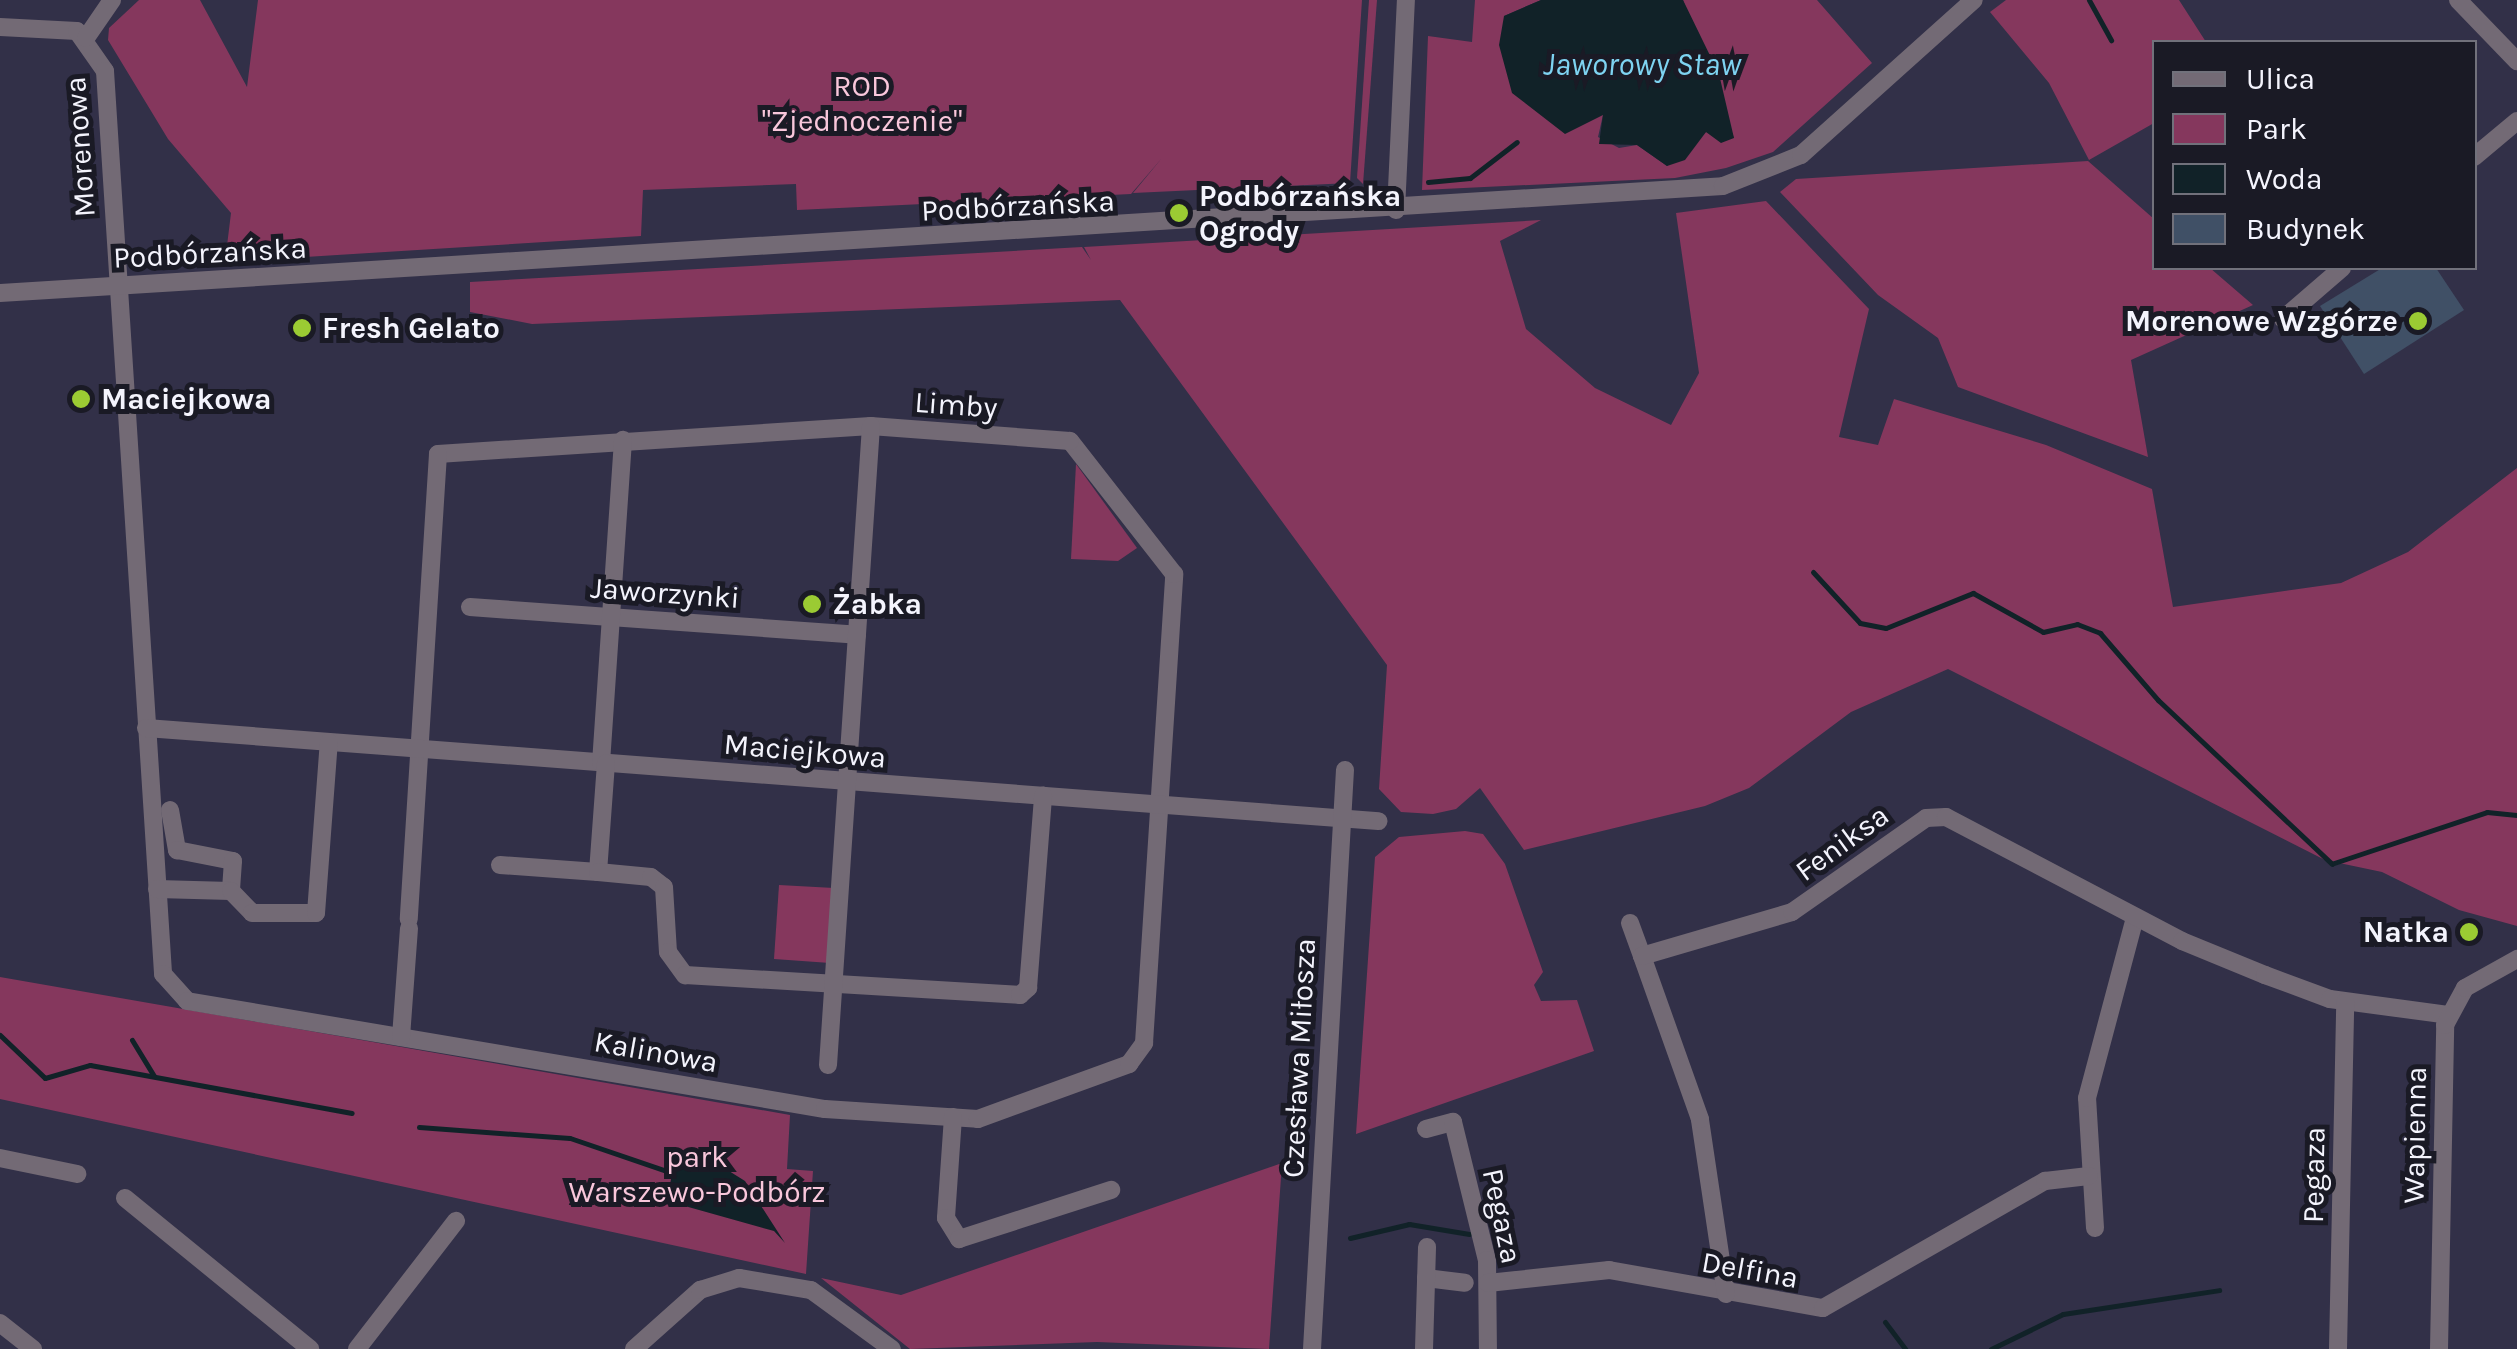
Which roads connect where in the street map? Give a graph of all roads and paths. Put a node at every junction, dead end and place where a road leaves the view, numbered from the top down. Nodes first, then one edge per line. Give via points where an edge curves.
1 (112, 0) edge
2 (1406, 0) edge
3 (1974, 0) edge
4 (2458, 0) edge
5 (0, 27) edge
6 (86, 38) junction
7 (2517, 62) edge
8 (2517, 121) edge
9 (2477, 154) edge
10 (1396, 210) junction
11 (2340, 270) edge
12 (118, 286) junction
13 (0, 293) edge
14 (2284, 319) dead end
15 (871, 426) junction
16 (623, 440) junction
17 (470, 607) dead end
18 (612, 617) junction
19 (857, 634) junction
20 (146, 728) junction
21 (328, 742) junction
22 (420, 750) junction
23 (604, 763) junction
24 (1345, 770) dead end
25 (848, 781) junction
26 (1043, 796) junction
27 (1163, 806) junction
28 (170, 810) dead end
29 (1341, 819) junction
30 (1378, 822) dead end
31 (500, 865) dead end
32 (598, 872) junction
33 (157, 889) junction
34 (231, 890) junction
35 (2135, 917) junction
36 (1630, 922) dead end
37 (1642, 956) junction
38 (2517, 959) edge
39 (834, 982) junction
40 (2344, 1002) junction
41 (2448, 1015) junction
42 (400, 1037) junction
43 (828, 1066) dead end
44 (953, 1117) junction
45 (1426, 1129) dead end
46 (0, 1158) edge
47 (77, 1174) dead end
48 (2090, 1176) junction
49 (1111, 1190) dead end
50 (125, 1198) dead end
51 (456, 1221) dead end
52 (2095, 1228) dead end
53 (1426, 1248) dead end
54 (1426, 1278) junction
55 (1465, 1283) dead end
56 (1488, 1283) junction
57 (1726, 1294) junction
58 (0, 1322) edge
59 (33, 1349) edge
60 (310, 1349) edge
61 (357, 1349) edge
62 (634, 1349) edge
63 (892, 1349) edge
64 (1312, 1349) edge
65 (1424, 1349) edge
66 (1488, 1349) edge
67 (2338, 1349) edge
68 (2439, 1349) edge

1 - 6 street
2 - 10 street
3 - 10 street, Podbórzańska via 1810,148 1762,176 1698,190
4 - 7 street
5 - 6 street, Morenowa via 49,24
6 - 12 street, Morenowa via 104,71
8 - 9 street
10 - 12 street, Podbórzańska
11 - 14 street
12 - 13 street, Podbórzańska
12 - 20 street
15 - 16 street, Limby
15 - 19 street
15 - 27 street, Limby via 1078,444 1174,574
16 - 18 street
16 - 22 street, Limby via 438,454
17 - 18 street, Jaworzynki
18 - 19 street, Jaworzynki
18 - 23 street
19 - 25 street
20 - 21 street, Maciejkowa
20 - 33 street, Kalinowa
21 - 22 street, Maciejkowa
21 - 34 street via 319,910 304,918 252,912
22 - 23 street, Maciejkowa
22 - 42 street
23 - 25 street, Maciejkowa
23 - 32 street
24 - 29 street, Czesława Miłosza
25 - 26 street, Maciejkowa
25 - 39 street
26 - 27 street, Maciejkowa
26 - 39 street via 1025,993
27 - 29 street, Maciejkowa
27 - 44 street, Kalinowa via 1140,1052 1129,1064 992,1114
28 - 34 street via 177,850 233,861
29 - 30 street, Maciejkowa
29 - 64 street, Czesława Miłosza
31 - 32 street
32 - 39 street via 651,878 664,887 668,952 685,975
33 - 34 street
33 - 42 street, Kalinowa via 163,974 177,996
35 - 37 street, Feniksa via 1941,815 1919,822 1792,912
35 - 40 street, Feniksa
35 - 48 street via 2089,1085
36 - 37 street
37 - 57 street via 1700,1119
38 - 41 street via 2477,978
39 - 43 street
40 - 41 street, Feniksa
40 - 67 street, Pegaza
41 - 68 street, Wapienna
42 - 44 street, Kalinowa via 824,1108
44 - 49 street via 946,1218 959,1239
45 - 56 street, Pegaza via 1453,1122
46 - 47 street
48 - 52 street
48 - 57 street, Delfina via 2045,1181 1829,1306
50 - 60 street
51 - 61 street
53 - 54 street
54 - 55 street
54 - 65 street
56 - 57 street, Delfina via 1608,1270
56 - 66 street, Pegaza
58 - 59 street
62 - 63 street via 700,1290 739,1278 811,1290

